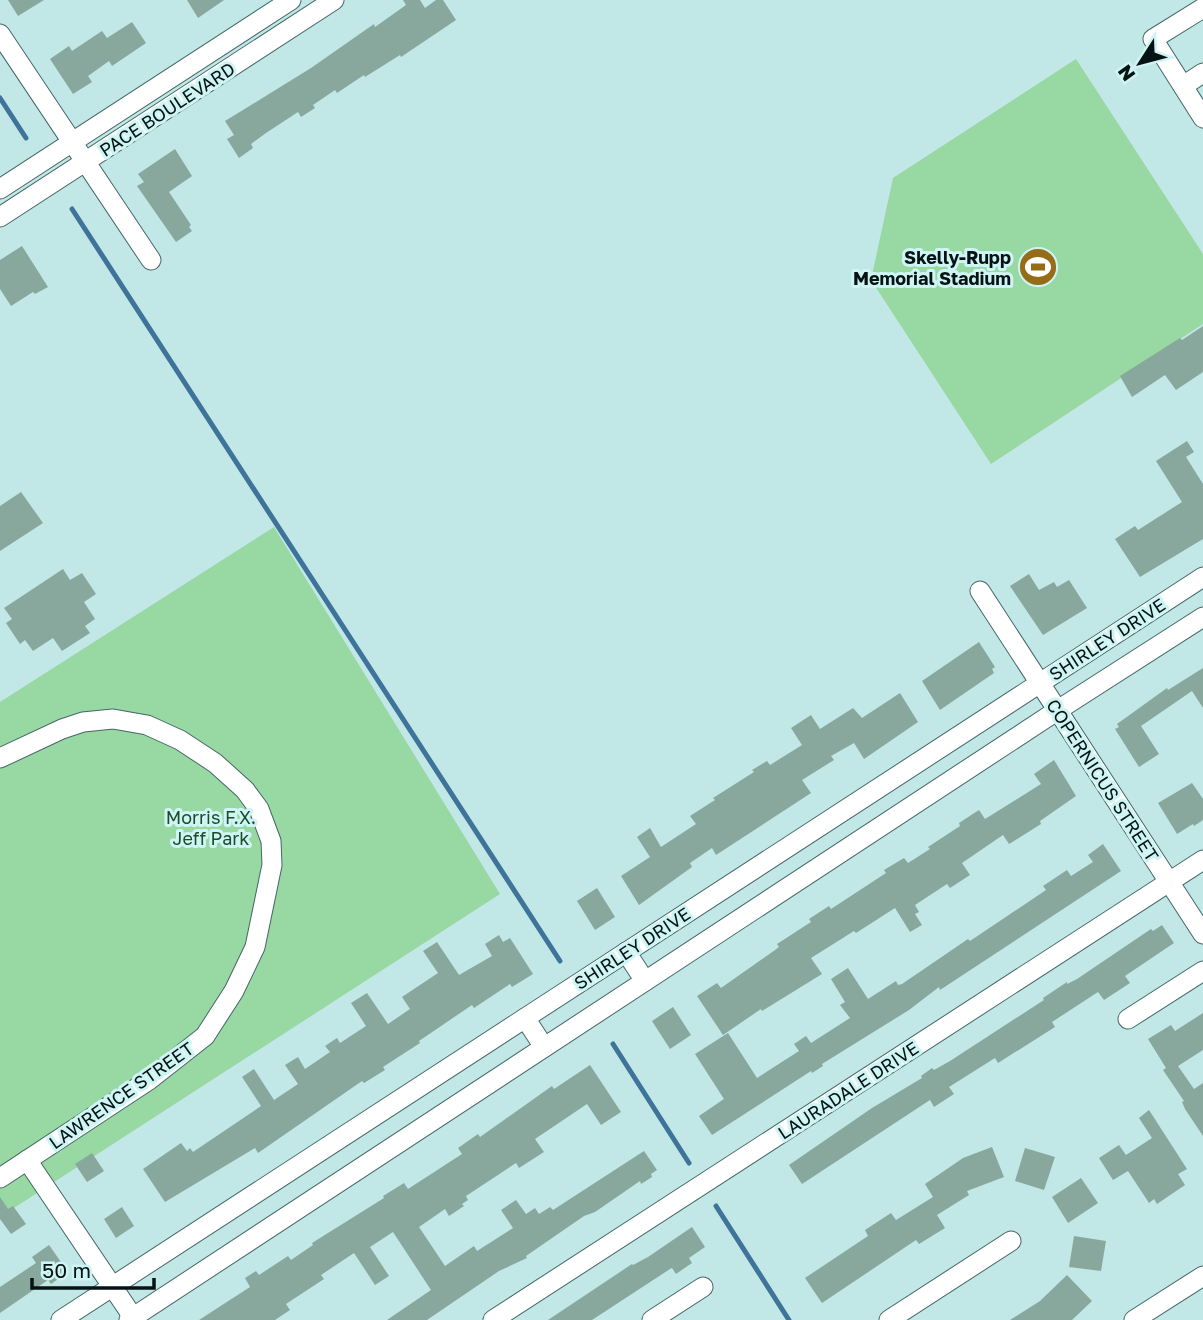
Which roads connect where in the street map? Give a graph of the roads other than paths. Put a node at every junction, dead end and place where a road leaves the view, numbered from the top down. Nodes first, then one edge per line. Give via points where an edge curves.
1 (334, 0) edge
2 (287, 3) edge
3 (1203, 8) edge
4 (294, 26) junction
5 (0, 34) edge
6 (1203, 73) edge
7 (1182, 86) junction
8 (1203, 118) edge
9 (72, 143) junction
10 (84, 163) junction
11 (0, 189) edge
12 (0, 217) edge
13 (150, 260) dead end
14 (1203, 577) edge
15 (980, 591) dead end
16 (1203, 617) edge
17 (1040, 683) junction
18 (1058, 710) junction
19 (0, 758) edge
20 (1203, 860) edge
21 (1170, 883) junction
22 (1203, 934) edge
23 (626, 952) junction
24 (1203, 971) edge
25 (645, 981) junction
26 (525, 1018) junction
27 (1128, 1019) dead end
28 (544, 1047) junction
29 (27, 1160) junction
30 (0, 1178) edge
31 (1011, 1241) dead end
32 (1203, 1276) edge
33 (112, 1287) junction
34 (703, 1287) dead end
35 (132, 1319) edge
36 (61, 1320) edge
37 (493, 1320) edge
38 (652, 1320) edge
39 (889, 1320) edge
40 (1134, 1320) edge

1 - 4 street, PACE BOULEVARD
2 - 4 street
2 - 9 street, PACE BOULEVARD
3 - 7 street via 1153,39
4 - 10 street, PACE BOULEVARD
5 - 9 street
6 - 7 street
7 - 8 street
9 - 10 street
9 - 11 street, PACE BOULEVARD
10 - 12 street, PACE BOULEVARD
10 - 13 street
14 - 17 street, SHIRLEY DRIVE
15 - 17 street, COPERNICUS STREET
16 - 18 street, SHIRLEY DRIVE
17 - 18 street, COPERNICUS STREET
17 - 23 street, SHIRLEY DRIVE
18 - 21 street, COPERNICUS STREET
18 - 25 street, SHIRLEY DRIVE
19 - 29 street, LAWRENCE STREET via 83,722 113,719 147,725 215,763 245,790 259,809 271,841 272,865 255,947 205,1036 149,1080
20 - 21 street, LAURADALE DRIVE
21 - 22 street, COPERNICUS STREET
21 - 37 street, LAURADALE DRIVE
23 - 25 street
23 - 26 street, SHIRLEY DRIVE
24 - 27 street
25 - 28 street, SHIRLEY DRIVE
26 - 28 street
26 - 33 street, SHIRLEY DRIVE
28 - 35 street, SHIRLEY DRIVE
29 - 30 street, LAWRENCE STREET
29 - 33 street
31 - 39 street
32 - 40 street
33 - 35 street
33 - 36 street, SHIRLEY DRIVE
34 - 38 street

